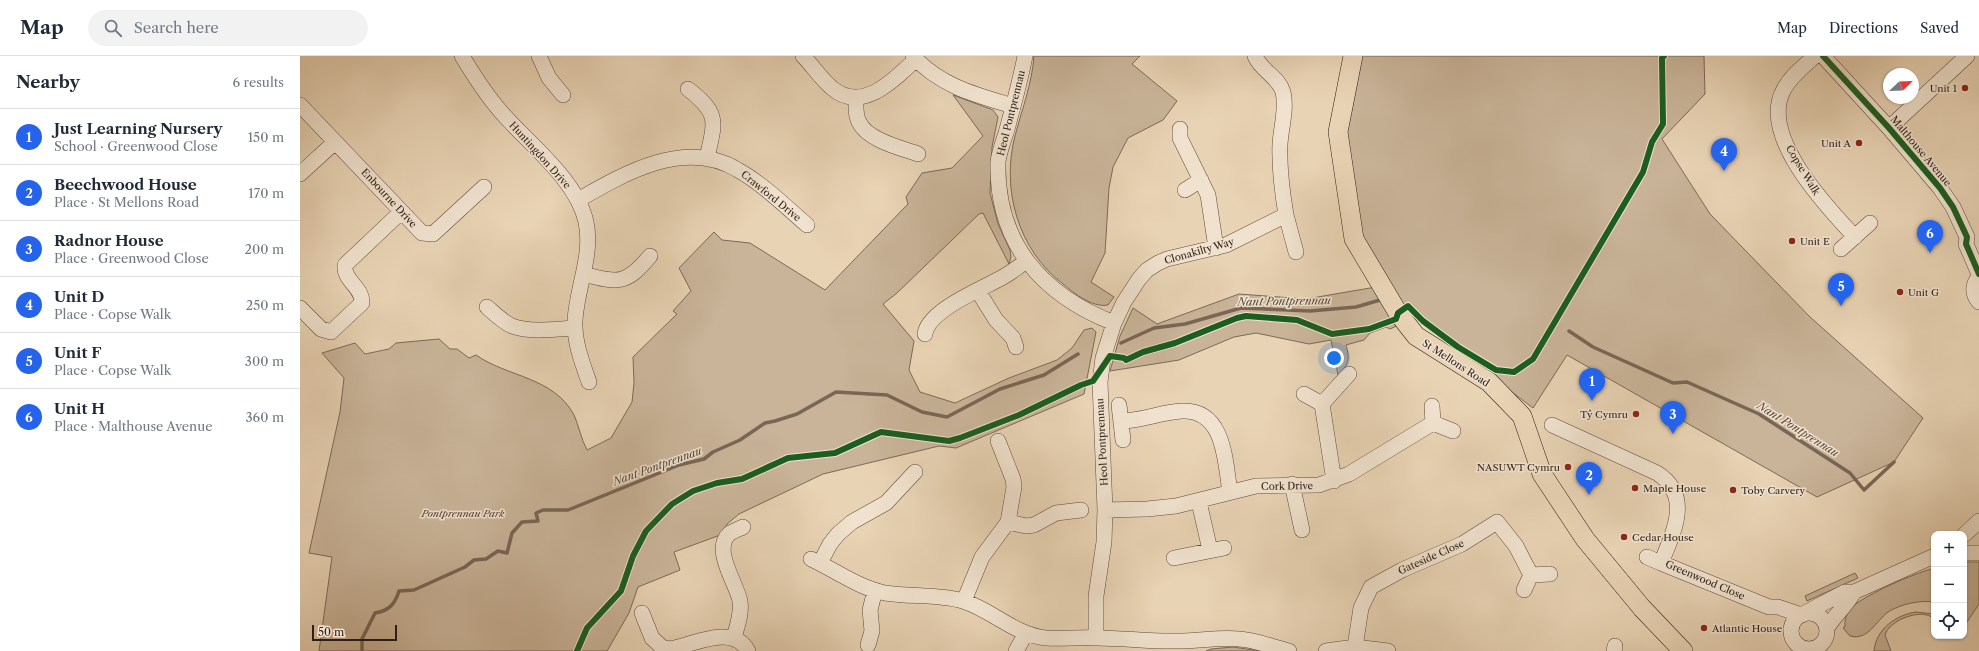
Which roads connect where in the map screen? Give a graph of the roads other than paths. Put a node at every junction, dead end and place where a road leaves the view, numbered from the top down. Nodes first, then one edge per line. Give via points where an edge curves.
1 (462, 56) edge
2 (539, 56) edge
3 (803, 56) edge
4 (1025, 56) edge
5 (1255, 56) edge
6 (1353, 56) edge
7 (1815, 56) edge
8 (1824, 56) edge
9 (1967, 56) edge
10 (914, 57) edge
11 (688, 89) dead end
12 (563, 95) dead end
13 (856, 98) junction
14 (300, 105) edge
15 (1013, 106) junction
16 (1889, 128) junction
17 (1180, 129) dead end
18 (335, 142) junction
19 (918, 154) dead end
20 (707, 158) junction
21 (300, 174) edge
22 (1201, 180) junction
23 (484, 187) dead end
24 (1185, 190) dead end
25 (578, 200) junction
26 (401, 212) junction
27 (1286, 215) junction
28 (1870, 223) dead end
29 (807, 225) dead end
30 (1854, 237) junction
31 (1967, 237) junction
32 (1216, 248) junction
33 (1841, 249) dead end
34 (1979, 249) edge
35 (1296, 252) dead end
36 (650, 256) dead end
37 (1027, 261) junction
38 (583, 274) junction
39 (1979, 275) edge
40 (978, 291) junction
41 (1979, 302) edge
42 (487, 307) dead end
43 (300, 308) edge
44 (1114, 323) junction
45 (575, 328) junction
46 (925, 334) dead end
47 (1016, 347) dead end
48 (1349, 374) dead end
49 (589, 382) dead end
50 (1304, 394) dead end
51 (1322, 404) junction
52 (1119, 405) dead end
53 (1432, 406) dead end
54 (1121, 421) junction
55 (1433, 422) junction
56 (1552, 425) dead end
57 (1453, 431) dead end
58 (1123, 440) dead end
59 (998, 441) dead end
60 (915, 472) dead end
61 (1334, 481) junction
62 (1292, 484) junction
63 (1230, 492) junction
64 (1198, 502) junction
65 (1081, 510) dead end
66 (1105, 510) junction
67 (1979, 521) edge
68 (1008, 522) junction
69 (743, 527) dead end
70 (1302, 530) dead end
71 (1967, 532) edge
72 (1967, 553) edge
73 (1979, 553) edge
74 (1647, 557) dead end
75 (1931, 557) edge
76 (1174, 558) dead end
77 (1662, 563) junction
78 (1550, 574) dead end
79 (1532, 575) junction
80 (875, 590) junction
81 (1524, 590) dead end
82 (1854, 592) junction
83 (964, 601) junction
84 (1769, 606) junction
85 (642, 613) dead end
86 (1802, 615) junction
87 (1827, 628) junction
88 (1026, 633) junction
89 (734, 638) junction
90 (1096, 638) junction
91 (1791, 641) edge
92 (868, 645) dead end
93 (1189, 646) edge
94 (1355, 647) junction
95 (662, 649) edge
96 (1813, 650) edge
97 (748, 651) edge
98 (1016, 651) edge
99 (1289, 651) edge
100 (1326, 651) edge
101 (1388, 651) edge
102 (1684, 651) edge

1 - 25 street, Huntingdon Drive via 484,92 559,174
2 - 12 street via 549,78
3 - 13 street via 833,89
4 - 15 street, Heol Pontprennau
5 - 27 street via 1258,63 1277,81 1283,91 1280,174
6 - 102 main road, St Mellons Road via 1338,132 1354,239 1398,313 1416,336 1489,382 1522,416 1542,474 1585,539 1642,608
7 - 30 street, Copse Walk via 1789,80 1783,90 1778,109 1779,124 1792,156 1810,184 1824,204
8 - 16 street, Malthouse Avenue
9 - 16 street
10 - 13 street via 886,86 864,97
10 - 15 street via 951,85
11 - 20 street via 706,104 713,117
13 - 19 street via 856,115 863,128 881,140
14 - 18 street, Enbourne Drive
15 - 37 street, Heol Pontprennau via 998,161 1001,195 1008,225
16 - 31 street, Malthouse Avenue via 1940,188
17 - 22 street via 1180,138
18 - 21 street
18 - 26 street, Enbourne Drive
20 - 25 street, Crawford Drive via 682,157 664,160 609,183
20 - 29 street, Crawford Drive via 750,177
22 - 24 street
22 - 32 street via 1210,202
23 - 26 street, Enbourne Drive via 433,234 422,233
25 - 38 street, Huntingdon Drive via 587,233
26 - 43 street via 345,264 344,271 360,291 362,303 331,332 321,328
27 - 32 street, Clonakilty Way
27 - 35 street
28 - 30 street
30 - 33 street
31 - 34 street, Malthouse Avenue via 1973,240
31 - 39 street, Malthouse Avenue via 1966,244
32 - 44 street, Clonakilty Way via 1167,259 1147,270 1130,292
36 - 38 street via 634,274 621,280
37 - 40 street
37 - 44 street, Heol Pontprennau via 1060,296 1089,313
38 - 45 street, Huntingdon Drive
39 - 41 street, Malthouse Avenue via 1974,293
40 - 46 street via 941,312 926,328
40 - 47 street via 996,320 1013,338
42 - 45 street via 511,325 519,327 543,330
44 - 66 street, Heol Pontprennau via 1102,358 1100,382
45 - 49 street, Huntingdon Drive via 580,357
48 - 51 street
50 - 51 street
51 - 61 street
52 - 54 street
53 - 55 street
54 - 58 street
54 - 63 street via 1134,421 1183,411 1199,414 1212,422 1222,442
55 - 57 street
55 - 61 street, Cork Drive
56 - 77 street, Greenwood Close via 1657,473 1669,483 1676,496 1678,516
59 - 68 street via 1013,479 1014,488
60 - 80 street via 886,503 852,522 838,534 816,561
61 - 62 street, Cork Drive via 1319,485
62 - 63 street, Cork Drive via 1256,486
62 - 70 street
63 - 64 street, Cork Drive
64 - 66 street, Cork Drive via 1160,508
64 - 76 street via 1217,549
65 - 68 street via 1056,514 1034,525
66 - 90 street, Heol Pontprennau via 1104,542 1096,596
67 - 71 street
68 - 83 street via 982,557
69 - 89 street via 729,534 724,545 723,557 740,600 739,624
72 - 73 street
74 - 77 street
75 - 82 street
77 - 84 street, Greenwood Close
78 - 79 street
79 - 81 street
79 - 94 street, Gateside Close via 1500,517 1462,544 1380,580 1372,587 1361,608
80 - 83 street
80 - 92 street via 870,610 872,631
82 - 86 street via 1845,592
82 - 87 street
83 - 88 street
84 - 86 street, Greenwood Close
84 - 91 street, Greenwood Close
85 - 95 street via 652,638
86 - 87 street via 1817,614 1826,623
86 - 91 street via 1794,623
87 - 96 street via 1825,639
88 - 90 street via 1044,638
88 - 98 street
89 - 95 street via 721,636 679,648
89 - 97 street via 742,642
90 - 93 street
91 - 96 street
93 - 99 street via 1222,638 1241,639
94 - 100 street
94 - 101 street

